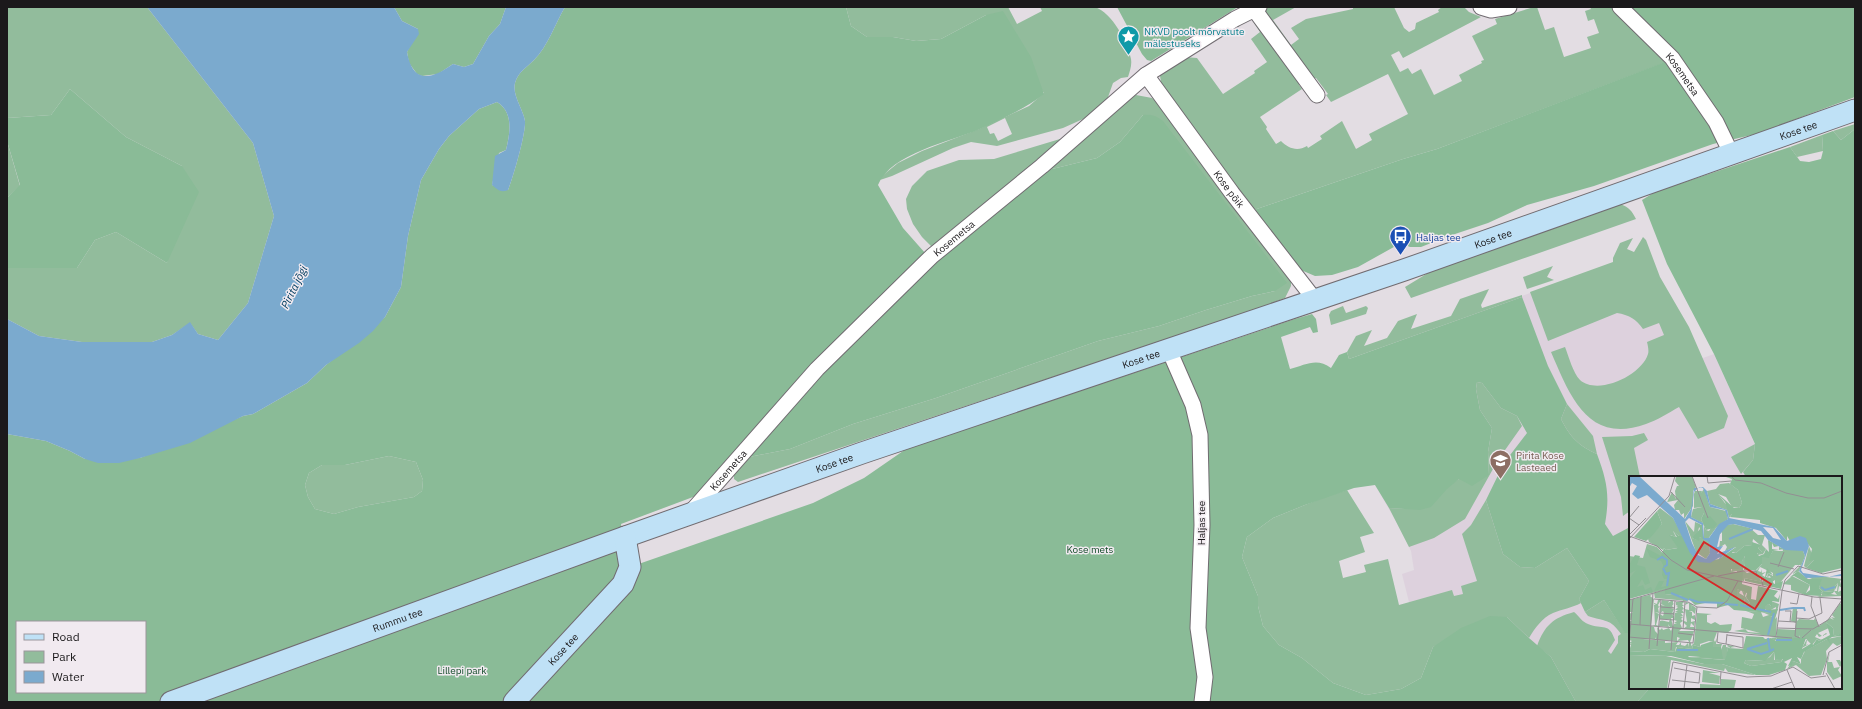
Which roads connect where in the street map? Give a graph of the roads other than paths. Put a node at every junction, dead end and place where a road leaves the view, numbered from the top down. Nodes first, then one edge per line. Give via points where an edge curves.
1 (1481, 7) edge
2 (1509, 7) edge
3 (1620, 7) edge
4 (1256, 8) edge
5 (1146, 75) junction
6 (1317, 95) dead end
7 (1855, 110) edge
8 (1731, 153) junction
9 (1315, 300) junction
10 (1169, 350) junction
11 (689, 514) junction
12 (625, 537) junction
13 (171, 702) edge
14 (514, 702) edge
15 (1202, 702) edge

1 - 2 street via 1491,10
3 - 8 street, Kosemetsa via 1672,58 1716,122
4 - 5 street, Kosemetsa
4 - 6 street
5 - 9 street, Kose põik via 1232,193
5 - 11 street, Kosemetsa via 1042,166 932,256 817,369
7 - 8 main road, Kose tee
8 - 9 main road, Kose tee
9 - 10 main road, Kose tee
10 - 11 main road, Kose tee
10 - 15 street, Haljas tee via 1193,404 1200,435 1202,525 1198,628 1204,677
11 - 12 main road, Kose tee
12 - 13 main road, Rummu tee
12 - 14 main road, Kose tee via 630,567 623,584

